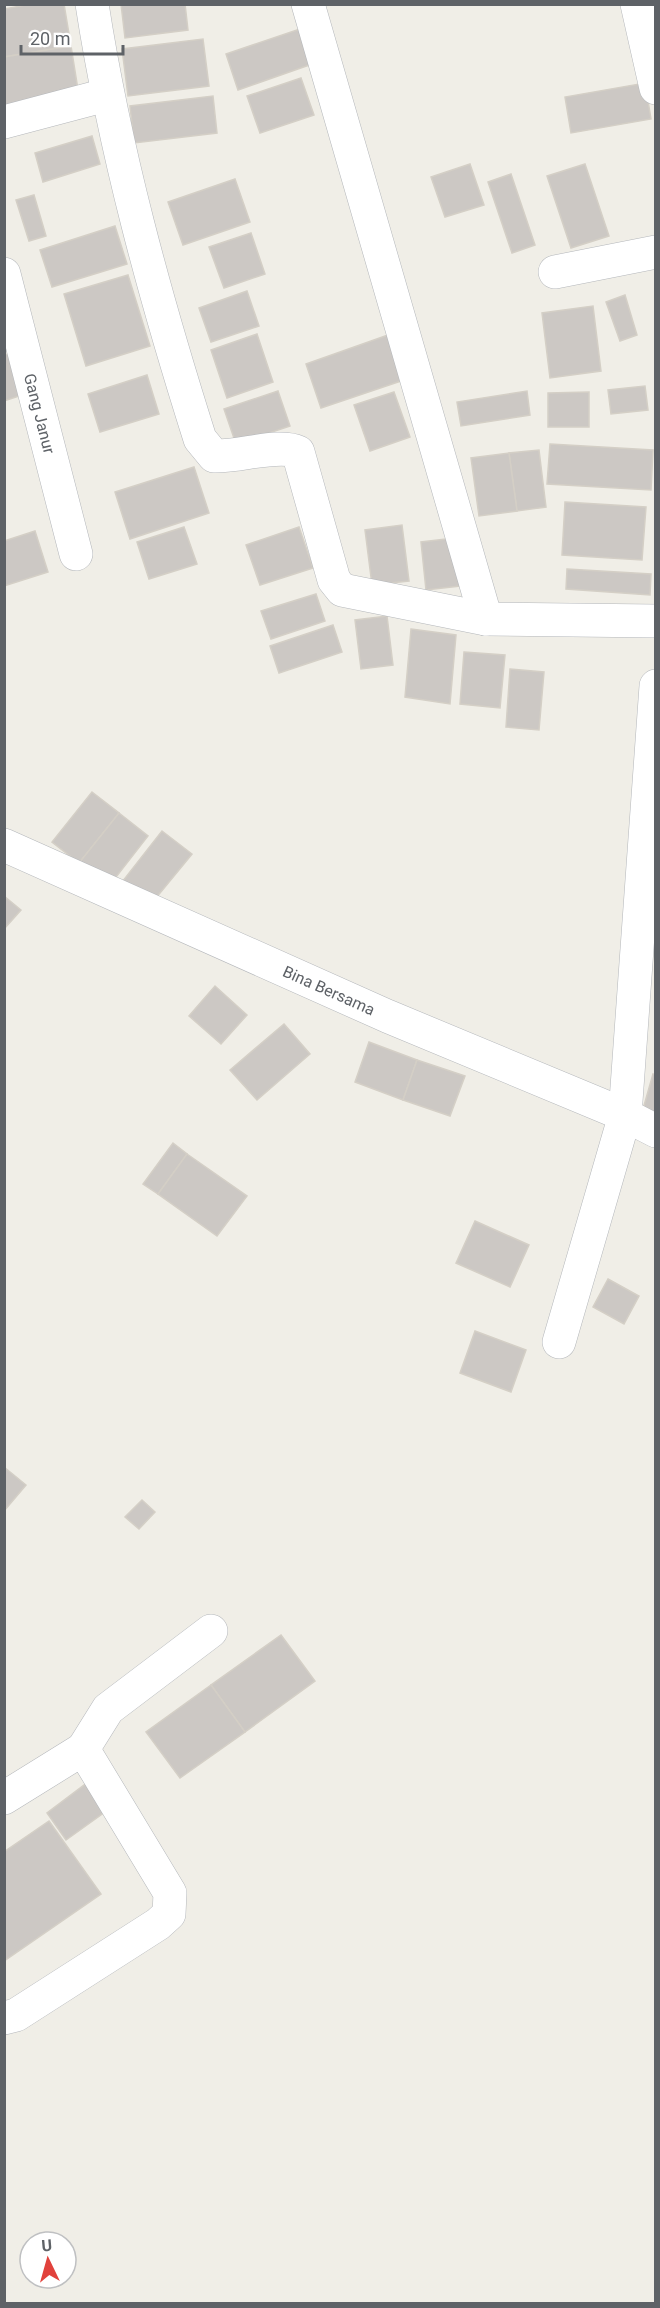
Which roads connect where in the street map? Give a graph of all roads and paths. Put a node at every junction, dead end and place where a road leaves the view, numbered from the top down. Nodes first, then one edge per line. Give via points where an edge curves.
1 (92, 4) edge
2 (308, 4) edge
3 (637, 4) edge
4 (656, 88) edge
5 (106, 95) junction
6 (4, 122) edge
7 (656, 252) edge
8 (555, 273) dead end
9 (4, 274) edge
10 (76, 554) dead end
11 (486, 619) junction
12 (656, 621) edge
13 (656, 686) edge
14 (4, 845) edge
15 (626, 1115) junction
16 (656, 1131) edge
17 (559, 1342) dead end
18 (211, 1631) dead end
19 (83, 1749) junction
20 (4, 1798) edge
21 (4, 2018) edge

1 - 5 street
2 - 11 street
3 - 4 street
5 - 6 street
5 - 11 street via 200,439 214,456 235,457 277,448 298,452 334,580 342,590
7 - 8 street
9 - 10 street, Gang Janur
11 - 12 street
13 - 15 street
14 - 15 street, Bina Bersama via 387,1016
15 - 16 street, Bina Bersama
15 - 17 street
18 - 19 street via 108,1709
19 - 20 street
19 - 21 street via 170,1893 169,1914 35,2003

